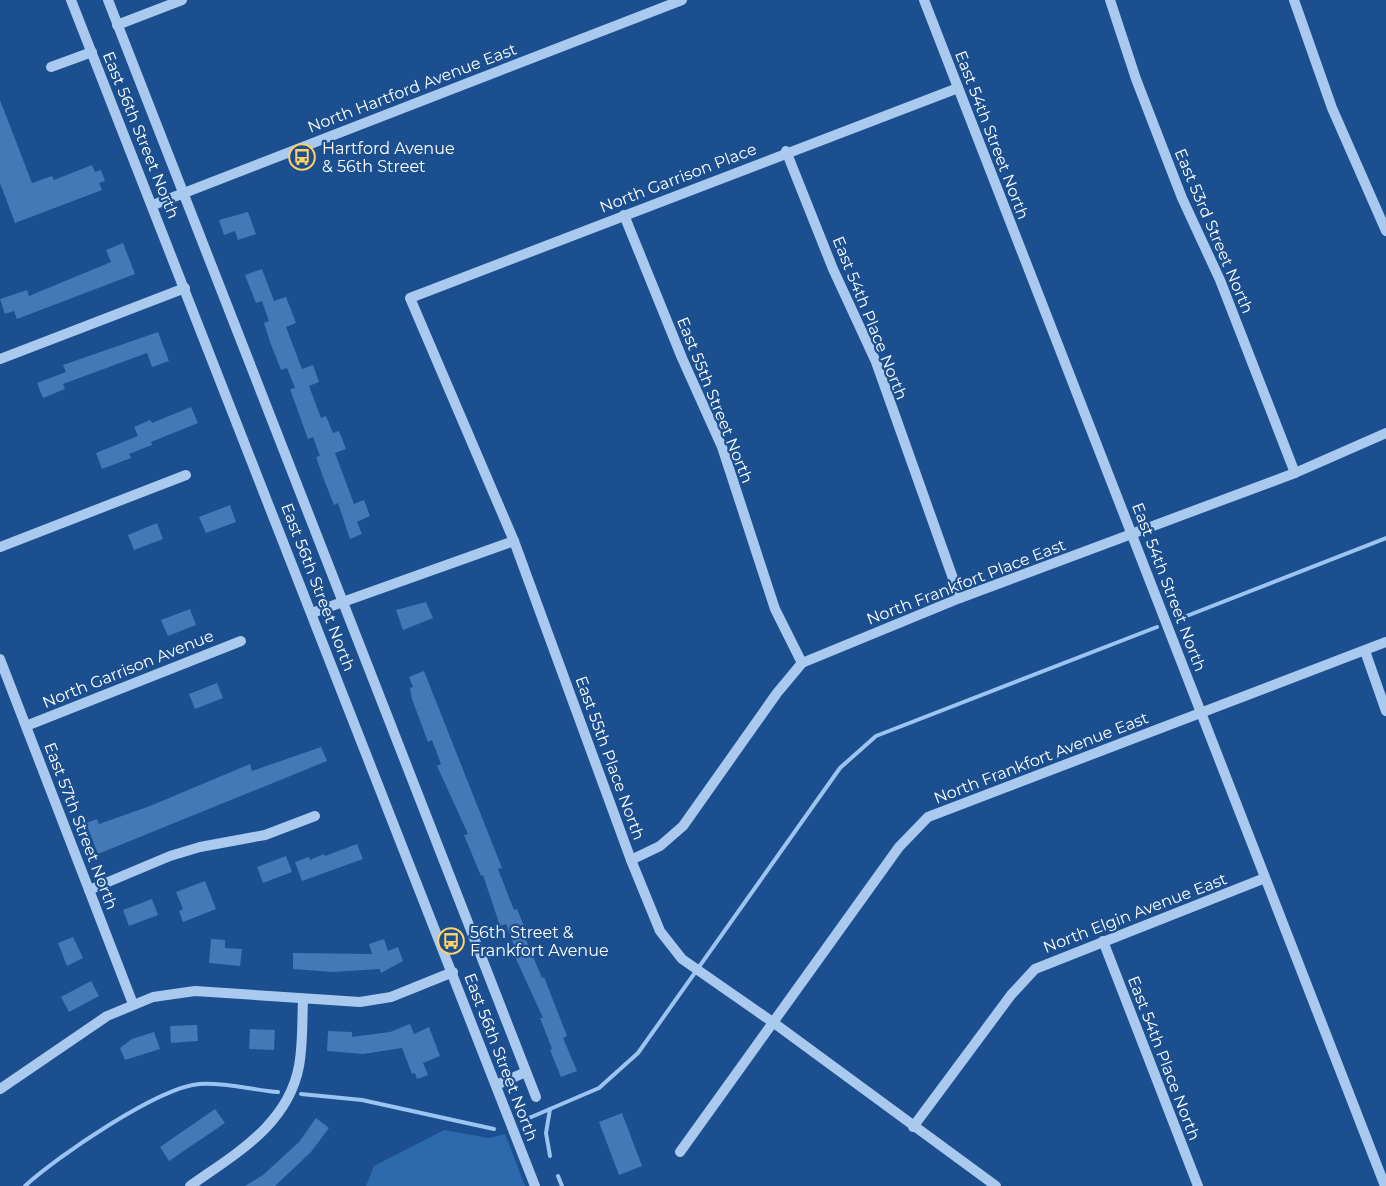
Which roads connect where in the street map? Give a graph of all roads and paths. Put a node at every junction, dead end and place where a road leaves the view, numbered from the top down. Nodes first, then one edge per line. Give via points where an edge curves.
1 (71, 0) edge
2 (108, 0) edge
3 (182, 0) edge
4 (682, 0) edge
5 (924, 0) edge
6 (1110, 0) edge
7 (1294, 0) edge
8 (117, 25) junction
9 (92, 52) junction
10 (51, 67) dead end
11 (958, 88) junction
12 (786, 151) junction
13 (183, 192) junction
14 (153, 205) junction
15 (624, 215) junction
16 (1386, 231) edge
17 (185, 288) junction
18 (410, 298) joint
19 (0, 359) edge
20 (1386, 433) edge
21 (1295, 473) junction
22 (186, 475) dead end
23 (1132, 535) junction
24 (514, 541) junction
25 (0, 547) edge
26 (960, 598) junction
27 (343, 601) junction
28 (312, 613) junction
29 (241, 641) dead end
30 (1386, 642) edge
31 (1365, 651) junction
32 (0, 660) edge
33 (802, 663) junction
34 (1386, 711) edge
35 (1201, 713) junction
36 (26, 726) junction
37 (315, 816) dead end
38 (631, 860) junction
39 (1265, 878) junction
40 (89, 890) junction
41 (1103, 941) junction
42 (453, 972) junction
43 (303, 1000) junction
44 (133, 1004) junction
45 (774, 1023) junction
46 (526, 1072) junction
47 (496, 1085) junction
48 (0, 1088) edge
49 (536, 1097) dead end
50 (913, 1127) junction
51 (680, 1152) dead end
52 (190, 1186) edge
53 (535, 1186) edge
54 (996, 1186) edge
55 (1198, 1186) edge
56 (1384, 1186) edge

1 - 9 street, East 56th Street North
2 - 8 street, East 56th Street North
3 - 8 street
4 - 13 street, North Hartford Avenue East
5 - 11 street, East 54th Street North
6 - 21 street, East 53rd Street North via 1182,198 1220,280
7 - 16 street via 1332,108
8 - 13 street, East 56th Street North
9 - 10 street
9 - 14 street, East 56th Street North
11 - 12 street, North Garrison Place
11 - 23 street, East 54th Street North
12 - 15 street, North Garrison Place
12 - 26 street, East 54th Place North via 833,269 876,362
13 - 14 street, North Hartford Avenue East
13 - 27 street, East 56th Street North
14 - 17 street, East 56th Street North
15 - 18 street, North Garrison Place
15 - 33 street, East 55th Street North via 722,447 775,609
17 - 19 street
17 - 28 street, East 56th Street North
18 - 24 street, East 55th Place North
20 - 21 street, North Frankfort Place East
21 - 23 street, North Frankfort Place East
22 - 25 street
23 - 26 street, North Frankfort Place East
23 - 35 street, East 54th Street North
24 - 27 street
24 - 38 street, East 55th Place North
26 - 33 street, North Frankfort Place East
27 - 28 street
27 - 46 street, East 56th Street North
28 - 42 street, East 56th Street North
29 - 36 street, North Garrison Avenue
30 - 31 street, North Frankfort Avenue East
31 - 34 street
31 - 35 street, North Frankfort Avenue East
32 - 36 street, East 57th Street North
33 - 38 street, North Frankfort Place East via 683,826 660,846
35 - 39 street, East 54th Street North
35 - 45 street, North Frankfort Avenue East via 928,818 899,847
36 - 40 street, East 57th Street North
37 - 40 street via 265,835 170,856
38 - 45 street, East 55th Place North via 660,930 682,959
39 - 41 street, North Elgin Avenue East
39 - 56 street, East 54th Street North
40 - 44 street, East 57th Street North
41 - 50 street, North Elgin Avenue East via 1035,969 1011,995
41 - 55 street, East 54th Place North
42 - 43 street via 377,1000
42 - 47 street, East 56th Street North
43 - 44 street via 195,992
43 - 52 street via 299,1066 283,1107 263,1132
44 - 48 street via 107,1016
45 - 50 street, East 55th Place North
45 - 51 street, North Frankfort Avenue East
46 - 47 street
46 - 49 street, East 56th Street North
47 - 53 street, East 56th Street North
50 - 54 street

